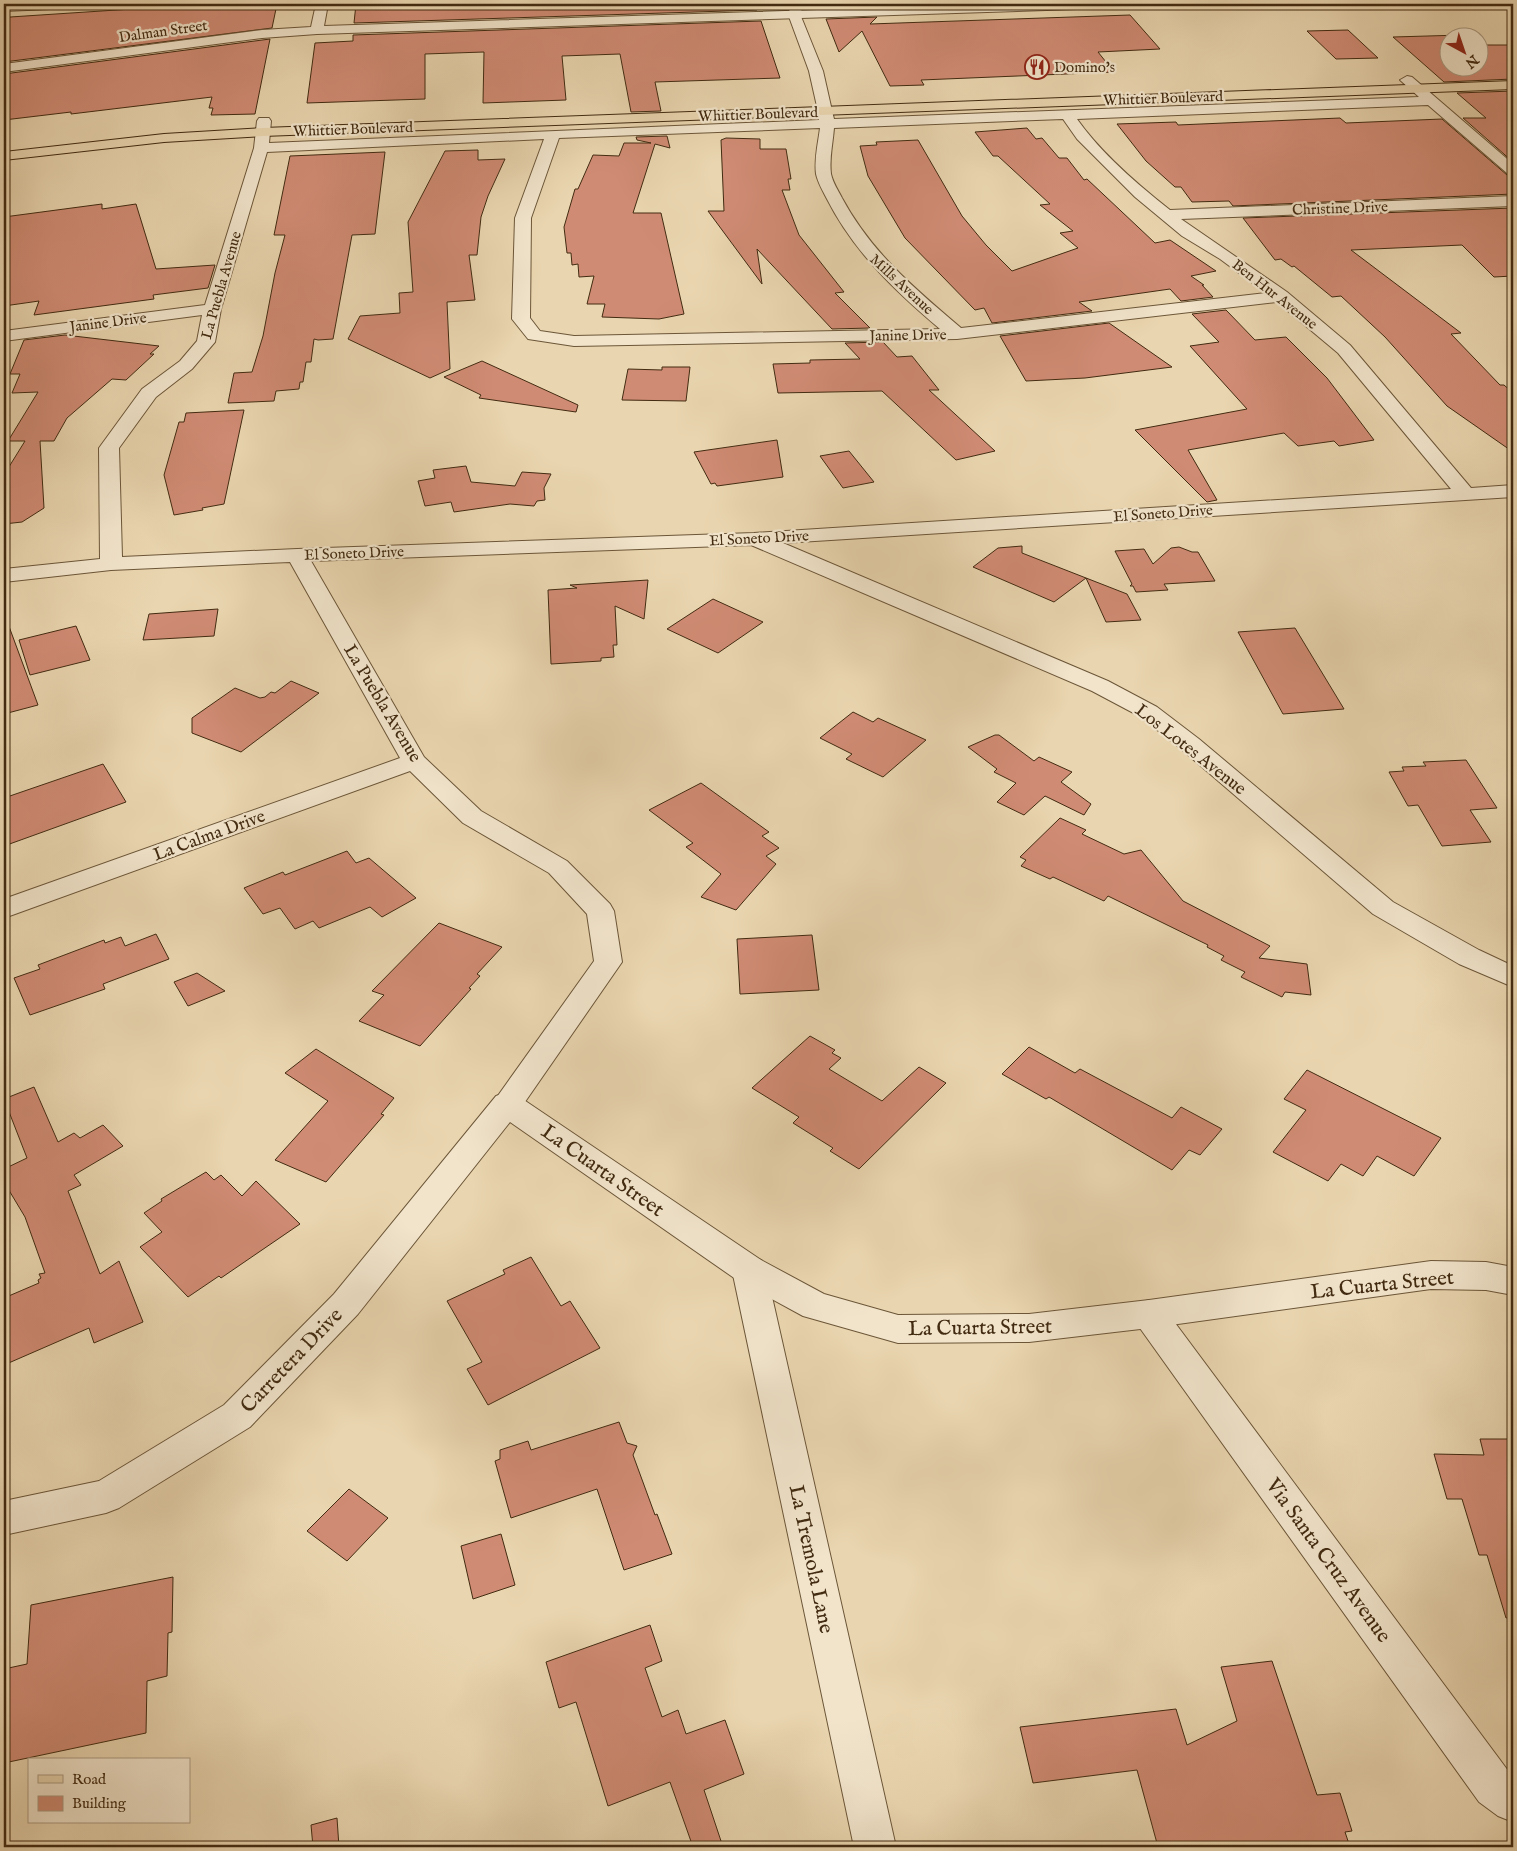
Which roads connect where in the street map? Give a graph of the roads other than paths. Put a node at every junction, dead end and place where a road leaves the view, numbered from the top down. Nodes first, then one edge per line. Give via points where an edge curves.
1 (74, 4) edge
2 (322, 4) edge
3 (1107, 4) edge
4 (1013, 5) edge
5 (4, 7) edge
6 (796, 9) edge
7 (524, 10) dead end
8 (526, 24) junction
9 (317, 30) junction
10 (4, 68) edge
11 (1513, 76) edge
12 (1412, 84) junction
13 (1513, 85) edge
14 (1432, 101) junction
15 (825, 112) junction
16 (1067, 114) junction
17 (115, 129) dead end
18 (263, 134) junction
19 (553, 134) junction
20 (4, 156) edge
21 (1513, 171) edge
22 (1513, 201) edge
23 (1166, 215) junction
24 (1282, 296) junction
25 (212, 309) junction
26 (957, 334) junction
27 (4, 336) edge
28 (1513, 491) edge
29 (1466, 494) junction
30 (754, 539) junction
31 (297, 555) junction
32 (110, 564) junction
33 (4, 576) edge
34 (414, 761) junction
35 (4, 909) edge
36 (1513, 977) edge
37 (507, 1104) junction
38 (749, 1270) junction
39 (1513, 1281) edge
40 (1149, 1314) junction
41 (4, 1518) edge
42 (1513, 1801) edge
43 (875, 1847) edge

1 - 5 street
2 - 9 street
3 - 4 street, Dalman Street
4 - 6 street, Dalman Street
6 - 8 street, Dalman Street
6 - 15 street, Mills Avenue
7 - 8 street
8 - 9 street, Dalman Street
9 - 10 street, Dalman Street via 262,34
11 - 12 main road, Whittier Boulevard
12 - 13 main road, Whittier Boulevard
12 - 14 street
12 - 15 main road, Whittier Boulevard
14 - 16 street, Whittier Boulevard
14 - 21 street
15 - 16 street, Whittier Boulevard
15 - 18 main road, Whittier Boulevard
15 - 19 street, Whittier Boulevard
15 - 26 street, Mills Avenue via 824,178 846,220 863,247 890,277
16 - 23 street, Ben Hur Avenue via 1082,136 1118,175
17 - 18 main road, Whittier Boulevard
18 - 19 street, Whittier Boulevard
18 - 20 main road, Whittier Boulevard via 164,138
18 - 25 street, La Puebla Avenue
19 - 26 street, Janine Drive via 523,218 521,319 534,336 574,340
22 - 23 street, Christine Drive
23 - 24 street, Ben Hur Avenue
24 - 26 street, Janine Drive
24 - 29 street, Ben Hur Avenue via 1344,349
25 - 27 street, Janine Drive
25 - 32 street, La Puebla Avenue via 206,342 186,365 149,393 108,448
28 - 29 street, El Soneto Drive
29 - 30 street, El Soneto Drive
30 - 31 street, El Soneto Drive
30 - 36 street, Los Lotes Avenue via 1100,686 1149,712 1383,908 1469,958
31 - 32 street, El Soneto Drive
31 - 34 street, La Puebla Avenue
32 - 33 street, El Soneto Drive
34 - 35 street, La Calma Drive
34 - 37 street, La Puebla Avenue via 472,817 558,868 600,911 608,962
37 - 38 street, La Cuarta Street
37 - 41 street, Carretera Drive via 346,1304 237,1416 106,1496
38 - 40 street, La Cuarta Street via 815,1306 898,1329 1029,1328
38 - 43 street, La Tremola Lane
39 - 40 street, La Cuarta Street via 1486,1276 1431,1275
40 - 42 street, Via Santa Cruz Avenue via 1494,1787

